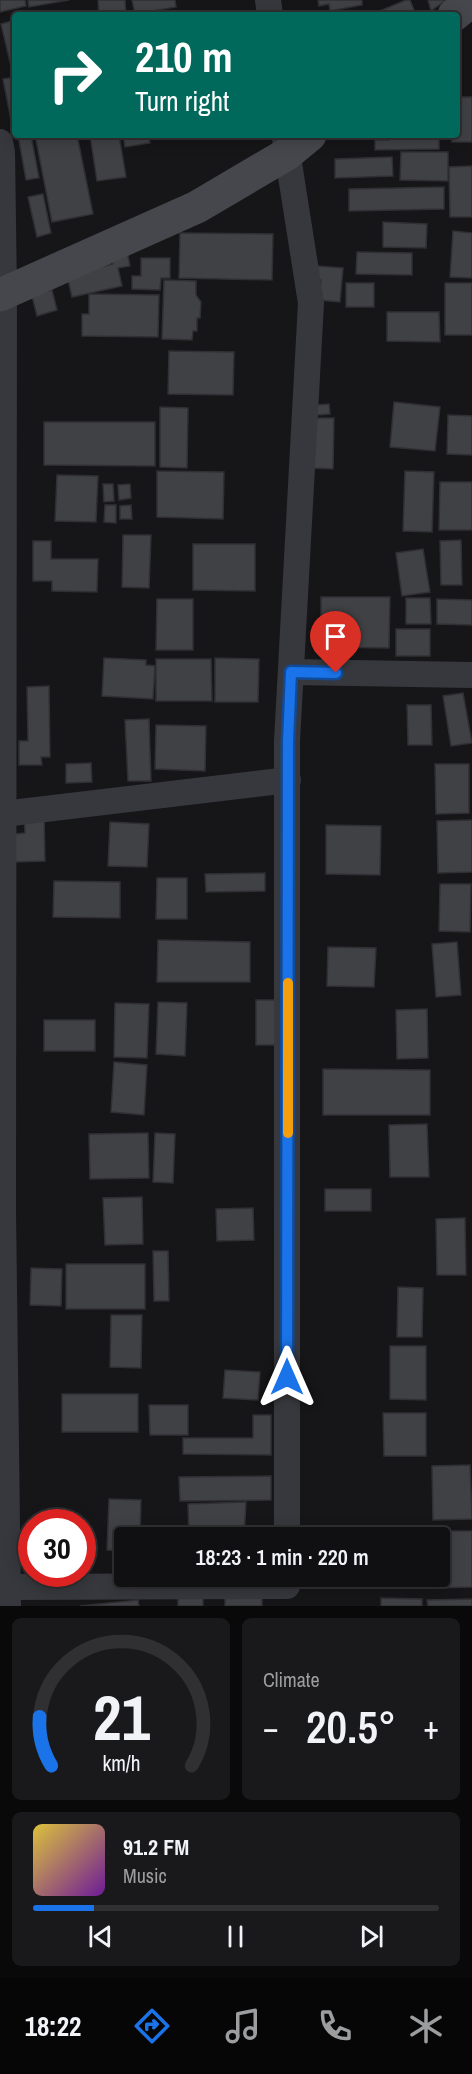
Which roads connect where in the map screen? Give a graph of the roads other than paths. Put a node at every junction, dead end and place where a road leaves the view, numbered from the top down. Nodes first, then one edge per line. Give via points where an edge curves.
1 (472, 0) edge
2 (458, 12) edge
3 (294, 141) edge
4 (0, 142) edge
5 (2, 293) edge
6 (291, 672) junction
7 (472, 675) edge
8 (288, 780) junction
9 (3, 814) junction
10 (1, 922) edge
11 (2, 1209) edge
12 (3, 1488) edge
13 (287, 1527) edge
14 (286, 1590) edge
15 (8, 1597) edge

1 - 2 street
3 - 5 street via 196,207
3 - 6 street via 310,303
4 - 5 street
5 - 9 street
6 - 7 street
6 - 8 street
8 - 9 street
8 - 13 street
9 - 10 street
10 - 11 street
11 - 12 street
12 - 15 street
14 - 15 street

